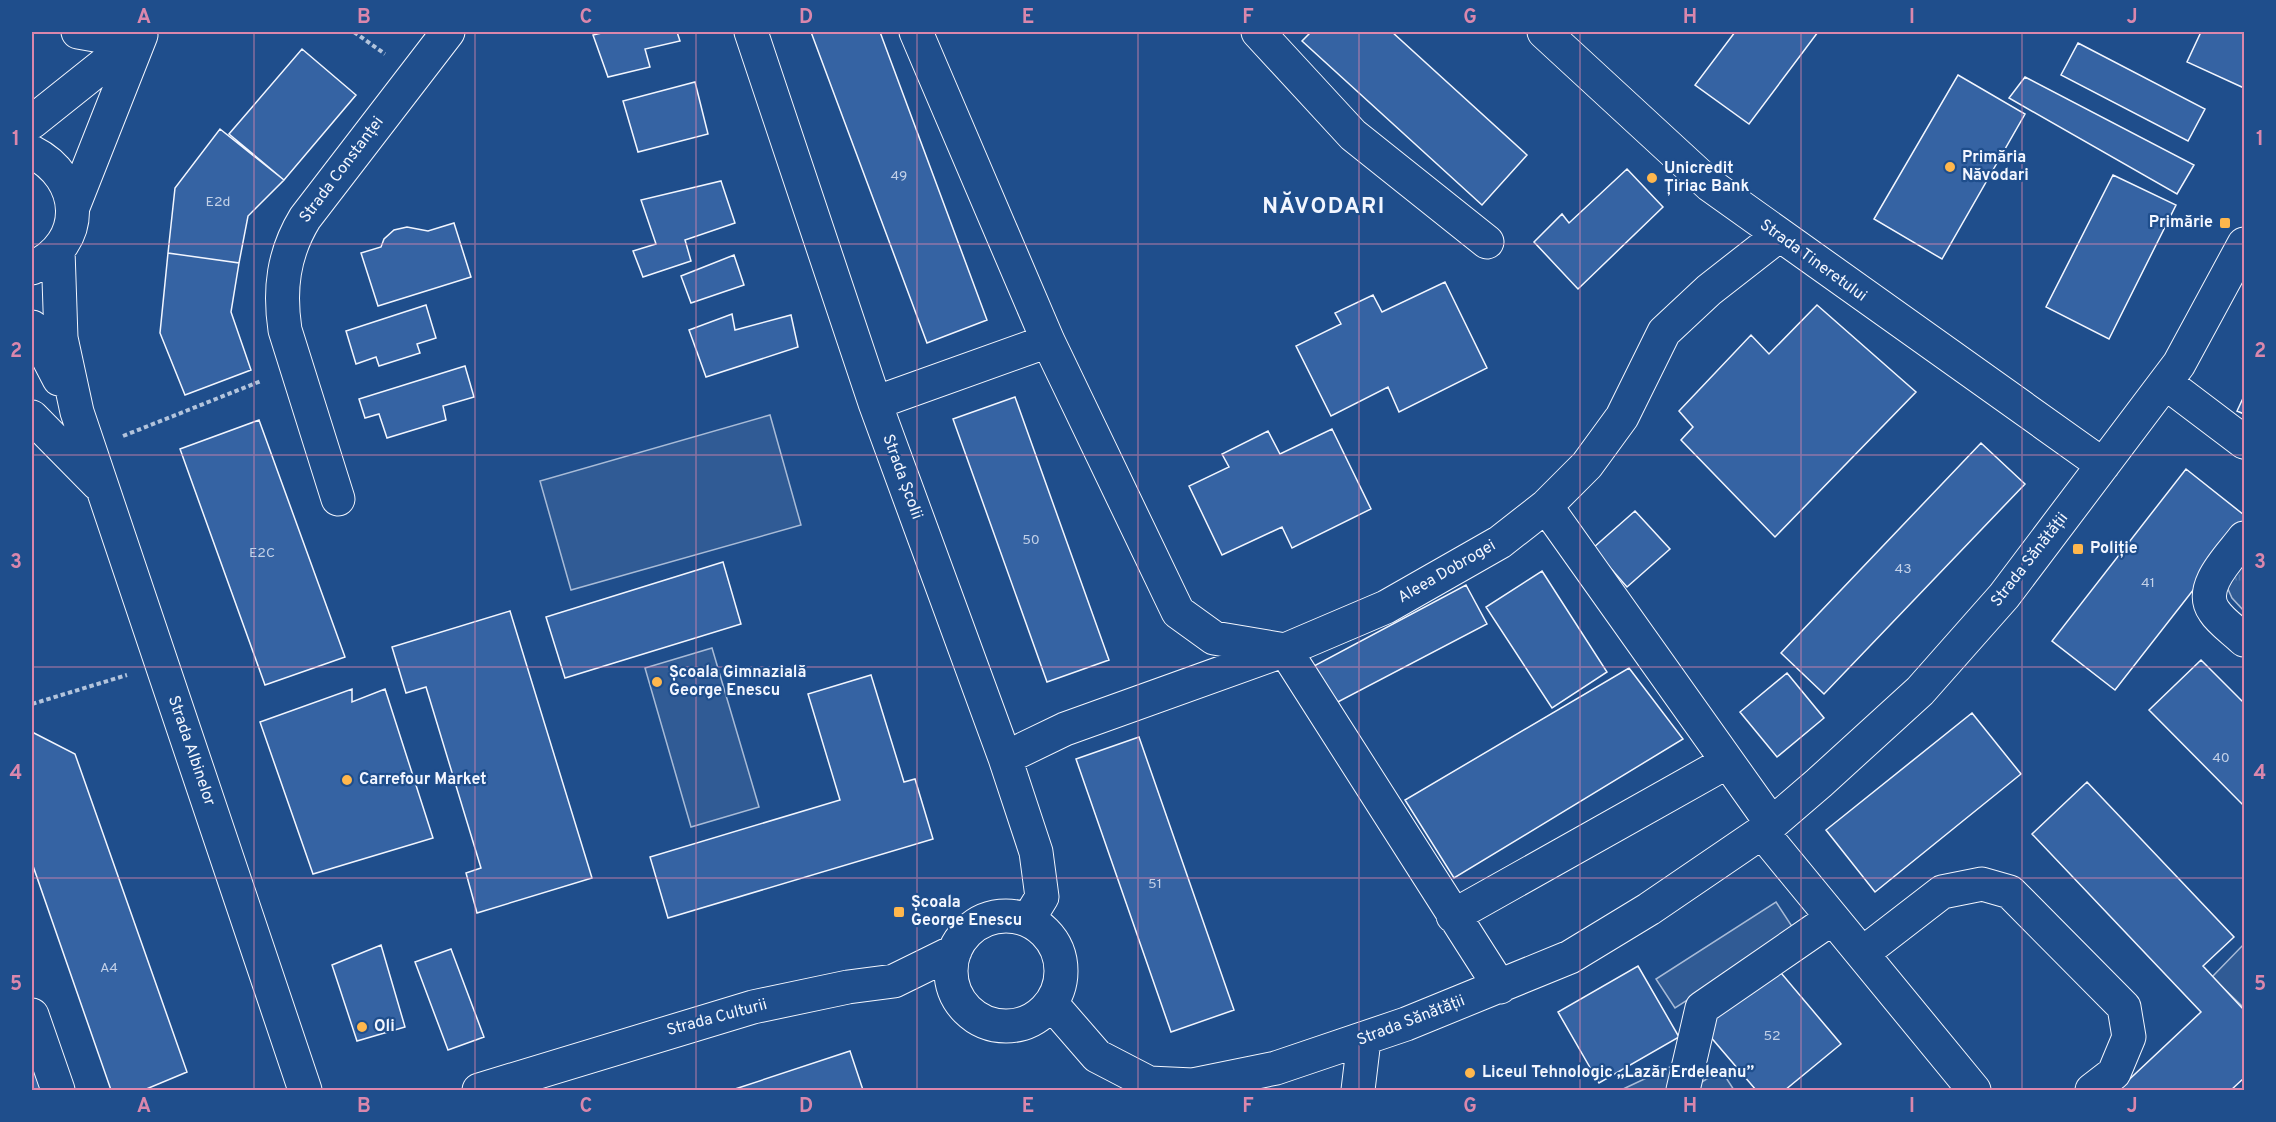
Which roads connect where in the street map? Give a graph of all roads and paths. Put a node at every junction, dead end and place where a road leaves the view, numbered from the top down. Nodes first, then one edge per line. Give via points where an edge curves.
1 (78, 32) edge
2 (448, 32) edge
3 (751, 32) edge
4 (916, 32) edge
5 (1258, 32) edge
6 (1544, 32) edge
7 (143, 33) edge
8 (32, 118) edge
9 (45, 160) edge
10 (73, 207) junction
11 (1778, 236) junction
12 (1487, 242) dead end
13 (2244, 244) edge
14 (45, 259) edge
15 (32, 327) edge
16 (1048, 341) junction
17 (296, 368) junction
18 (2166, 383) junction
19 (875, 403) junction
20 (77, 412) junction
21 (32, 417) edge
22 (2244, 442) edge
23 (90, 450) junction
24 (2103, 465) junction
25 (103, 490) junction
26 (338, 499) dead end
27 (1546, 506) junction
28 (2244, 538) edge
29 (2244, 640) edge
30 (1285, 650) junction
31 (162, 664) junction
32 (32, 704) edge
33 (1005, 758) junction
34 (1727, 762) junction
35 (1767, 828) junction
36 (1453, 916) junction
37 (1831, 919) junction
38 (1028, 920) junction
39 (955, 951) junction
40 (1863, 952) junction
41 (1500, 987) junction
42 (1051, 1003) junction
43 (32, 1015) edge
44 (1364, 1040) junction
45 (58, 1090) edge
46 (305, 1090) edge
47 (479, 1090) edge
48 (1358, 1090) edge
49 (1683, 1090) edge
50 (1974, 1090) edge
51 (2092, 1090) edge

1 - 7 street
2 - 17 street, Strada Constanței via 295,234 282,280 281,303
3 - 19 street, Strada Școlii
4 - 16 street
5 - 12 street via 1353,135
6 - 11 street, Strada Tineretului via 1710,185
7 - 8 street
7 - 10 street
8 - 9 street
9 - 10 street via 68,187
10 - 14 street via 72,223
11 - 24 street, Strada Tineretului
11 - 27 street, Aleea Dobrogei via 1708,290 1664,332 1622,417 1587,465
13 - 18 street, Strada Sănătății
14 - 20 street, Strada Albinelor
15 - 20 street, Strada Albinelor
16 - 19 street
16 - 30 street via 1178,612 1214,638
17 - 23 path
17 - 26 street, Strada Constanței
18 - 22 street
18 - 24 street, Strada Sănătății
19 - 33 street, Strada Școlii
20 - 23 street, Strada Albinelor
21 - 25 street
23 - 25 street, Strada Albinelor
24 - 35 street, Strada Sănătății via 2004,596 1920,691
25 - 31 street, Strada Albinelor
27 - 30 street, Aleea Dobrogei via 1500,542 1386,607
27 - 34 street
28 - 29 street via 2214,580 2209,599 2214,611
30 - 33 street, Aleea Dobrogei via 1065,729
30 - 36 street
31 - 32 path
31 - 46 street, Strada Albinelor
33 - 38 street, Strada Școlii via 1035,852 1042,897
34 - 35 street
34 - 36 street
35 - 37 street
35 - 41 street, Strada Sănătății via 1649,909 1570,957
36 - 41 street
37 - 40 street
37 - 49 street via 1702,1008
38 - 39 street via 1004,916 980,923 961,939
38 - 42 street via 1053,941 1060,957 1060,981
39 - 42 street via 953,985 972,1014 988,1023 1023,1023 1038,1016
39 - 47 street, Strada Culturii via 894,981 753,1007
40 - 50 street
40 - 51 street via 1942,891 1982,884 2010,891 2124,1007 2129,1037 2114,1073
41 - 44 street, Strada Sănătății
42 - 44 street, Strada Sănătății via 1097,1056 1149,1083 1193,1085 1228,1079
43 - 45 street
44 - 48 street

